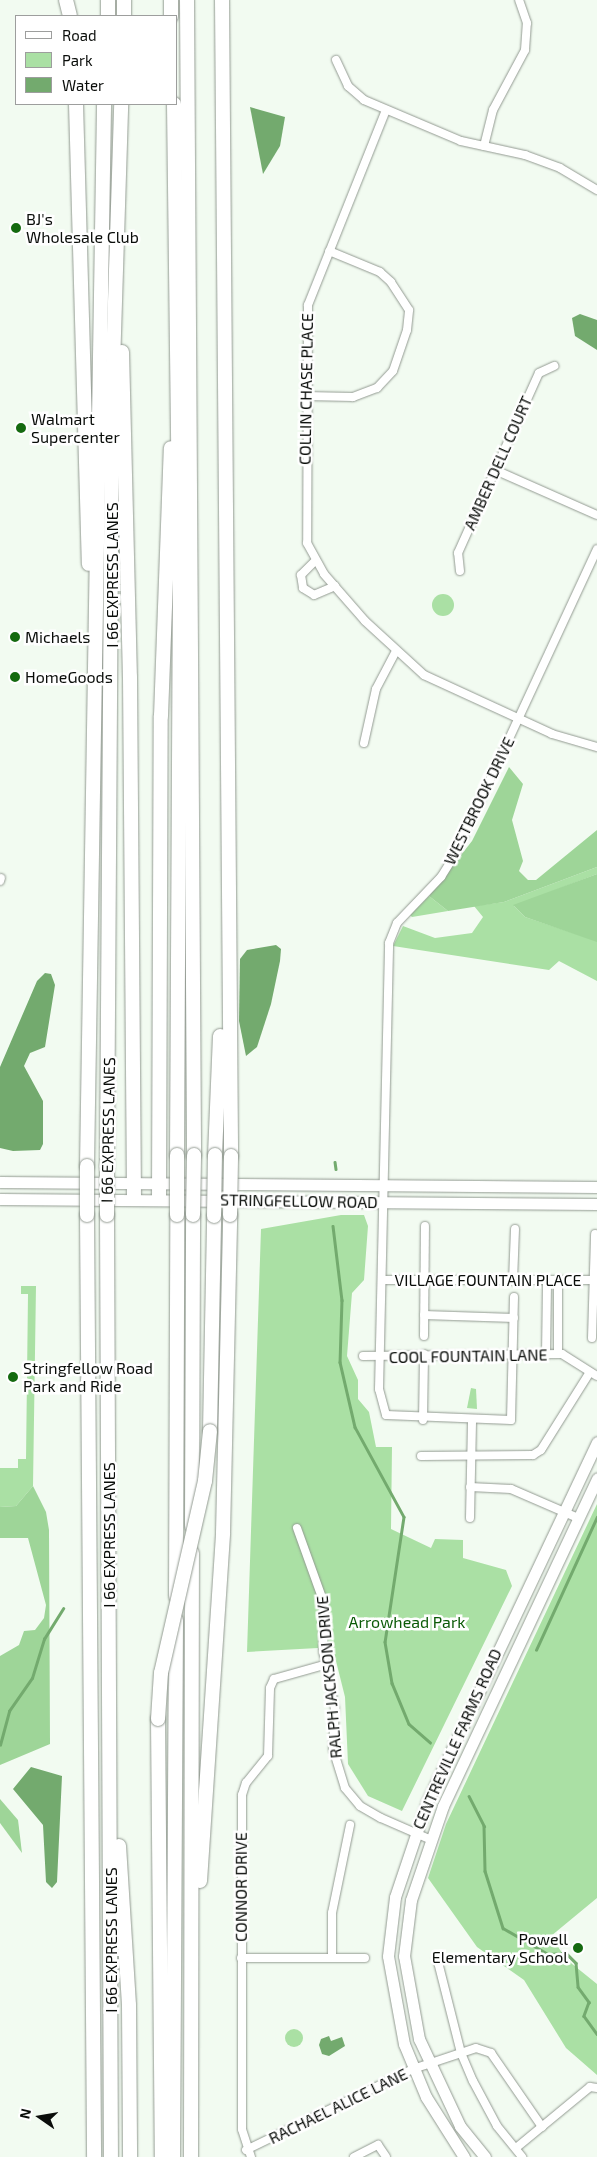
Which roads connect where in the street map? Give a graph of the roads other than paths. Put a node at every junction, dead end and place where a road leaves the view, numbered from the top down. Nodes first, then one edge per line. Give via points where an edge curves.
1 (66, 0) edge
2 (76, 0) edge
3 (108, 0) edge
4 (124, 0) edge
5 (171, 0) edge
6 (187, 0) edge
7 (222, 0) edge
8 (229, 0) edge
9 (520, 0) edge
10 (70, 15) edge
11 (76, 15) edge
12 (108, 15) edge
13 (124, 15) edge
14 (171, 15) edge
15 (222, 48) junction
16 (336, 60) dead end
17 (76, 105) edge
18 (104, 105) edge
19 (121, 105) edge
20 (174, 105) edge
21 (386, 110) junction
22 (484, 146) junction
23 (597, 190) edge
24 (329, 251) junction
25 (114, 254) junction
26 (554, 366) dead end
27 (305, 396) junction
28 (178, 408) junction
29 (495, 470) junction
30 (597, 515) edge
31 (597, 549) edge
32 (315, 561) junction
33 (460, 571) dead end
34 (335, 586) junction
35 (96, 617) junction
36 (396, 651) junction
37 (518, 718) junction
38 (364, 742) dead end
39 (597, 747) edge
40 (227, 924) junction
41 (0, 1182) edge
42 (134, 1182) junction
43 (160, 1182) junction
44 (385, 1184) junction
45 (597, 1187) edge
46 (0, 1199) edge
47 (134, 1199) junction
48 (159, 1199) junction
49 (385, 1202) junction
50 (597, 1204) edge
51 (425, 1226) dead end
52 (515, 1230) dead end
53 (596, 1234) dead end
54 (424, 1279) junction
55 (383, 1280) junction
56 (594, 1280) junction
57 (513, 1281) junction
58 (547, 1282) junction
59 (558, 1282) junction
60 (514, 1297) dead end
61 (424, 1314) junction
62 (596, 1315) edge
63 (514, 1318) junction
64 (424, 1336) dead end
65 (592, 1338) dead end
66 (424, 1354) junction
67 (513, 1354) junction
68 (546, 1354) junction
69 (558, 1354) junction
70 (363, 1356) dead end
71 (380, 1357) junction
72 (594, 1374) edge
73 (423, 1420) junction
74 (472, 1420) junction
75 (597, 1442) edge
76 (471, 1455) junction
77 (421, 1456) dead end
78 (597, 1478) edge
79 (470, 1487) junction
80 (562, 1510) junction
81 (470, 1518) dead end
82 (578, 1518) junction
83 (297, 1528) dead end
84 (324, 1665) junction
85 (110, 1701) junction
86 (350, 1825) dead end
87 (414, 1833) junction
88 (430, 1839) junction
89 (241, 1958) junction
90 (332, 1958) junction
91 (365, 1958) dead end
92 (437, 1958) dead end
93 (192, 2002) junction
94 (461, 2053) junction
95 (429, 2063) junction
96 (413, 2069) junction
97 (597, 2088) edge
98 (542, 2127) junction
99 (516, 2148) junction
100 (249, 2153) edge
101 (94, 2155) edge
102 (112, 2157) edge
103 (130, 2157) edge
104 (162, 2157) edge
105 (173, 2157) edge
106 (190, 2157) edge
107 (354, 2157) edge
108 (386, 2157) edge
109 (464, 2157) edge
110 (485, 2157) edge
111 (522, 2157) edge

1 - 10 highway
2 - 11 highway
3 - 12 highway
4 - 13 highway
5 - 14 highway
6 - 93 highway, bridge via 194,1155
7 - 15 highway
8 - 15 highway
9 - 22 street via 527,23 524,50 493,110
15 - 40 highway
16 - 21 street via 348,86
17 - 35 highway via 86,539
18 - 35 highway
19 - 25 highway, I 66 EXPRESS LANES
20 - 28 highway
21 - 22 street
21 - 24 street, COLLIN CHASE PLACE
22 - 23 street via 560,168
24 - 27 street, COLLIN CHASE PLACE via 308,305
24 - 27 street via 380,272 391,282 409,310 407,330 393,371 377,388 353,397
25 - 42 highway via 121,311 130,677
25 - 85 highway, I 66 EXPRESS LANES, bridge via 107,1166
26 - 29 street, AMBER DELL COURT via 538,373
27 - 32 street, COLLIN CHASE PLACE via 304,530
28 - 43 highway via 169,460 161,716
28 - 105 highway, bridge
29 - 30 street
29 - 33 street, AMBER DELL COURT via 458,553
31 - 37 street, WESTBROOK DRIVE
32 - 34 street, COLLIN CHASE PLACE
32 - 34 street via 301,575 303,588 314,595
34 - 36 street, COLLIN CHASE PLACE
35 - 101 highway, bridge via 87,1166
36 - 37 street, COLLIN CHASE PLACE via 424,675
36 - 38 street via 376,689
37 - 39 street, COLLIN CHASE PLACE via 552,734
37 - 44 street, WESTBROOK DRIVE via 449,866 401,918 389,943
40 - 93 highway, bridge via 231,1156 223,1533
40 - 104 highway, bridge via 215,1156 210,1431 205,1481 161,1674 158,1720
41 - 42 street, STRINGFELLOW ROAD
42 - 43 street, STRINGFELLOW ROAD
42 - 47 highway
43 - 44 street, STRINGFELLOW ROAD
43 - 48 highway
44 - 45 street, STRINGFELLOW ROAD
44 - 49 street, WESTBROOK DRIVE
46 - 47 street, STRINGFELLOW ROAD
47 - 48 street, STRINGFELLOW ROAD
48 - 49 street, STRINGFELLOW ROAD
49 - 50 street, STRINGFELLOW ROAD
49 - 55 street, WESTBROOK DRIVE
51 - 54 street
52 - 57 street
53 - 56 street, VILLAGE FOUNTAIN PLACE
54 - 55 street, VILLAGE FOUNTAIN PLACE
54 - 57 street, VILLAGE FOUNTAIN PLACE
54 - 61 street
55 - 71 street, WESTBROOK DRIVE
56 - 59 street, VILLAGE FOUNTAIN PLACE
56 - 62 street, VILLAGE FOUNTAIN PLACE
57 - 58 street, VILLAGE FOUNTAIN PLACE
58 - 59 street, VILLAGE FOUNTAIN PLACE
58 - 68 street
59 - 69 street
60 - 63 street
61 - 63 street
61 - 64 street
62 - 65 street, VILLAGE FOUNTAIN PLACE
63 - 67 street
66 - 67 street, COOL FOUNTAIN LANE
66 - 71 street, COOL FOUNTAIN LANE
66 - 73 street
67 - 68 street, COOL FOUNTAIN LANE
67 - 74 street via 511,1420
68 - 69 street, COOL FOUNTAIN LANE
69 - 72 street, COOL FOUNTAIN LANE
70 - 71 street, COOL FOUNTAIN LANE
71 - 73 street, WESTBROOK DRIVE via 380,1405 386,1415
72 - 76 street via 541,1450 533,1455
73 - 74 street
74 - 76 street
75 - 80 street, CENTREVILLE FARMS ROAD
76 - 77 street
76 - 79 street
78 - 82 street, CENTREVILLE FARMS ROAD
79 - 80 street via 511,1489
79 - 81 street
80 - 82 street
80 - 87 street, CENTREVILLE FARMS ROAD
82 - 88 street, CENTREVILLE FARMS ROAD
83 - 84 street, RALPH JACKSON DRIVE via 324,1603
84 - 87 street, RALPH JACKSON DRIVE via 335,1709 333,1749 345,1788 360,1806
84 - 89 street, CONNOR DRIVE via 283,1673 270,1688 268,1756 246,1783 242,1795
85 - 102 highway, I 66 EXPRESS LANES
85 - 103 highway via 129,2006
86 - 90 street via 334,1904
87 - 88 street, RALPH JACKSON DRIVE
87 - 96 street, CENTREVILLE FARMS ROAD via 395,1896 388,1956 393,1998
88 - 95 street, CENTREVILLE FARMS ROAD via 411,1900 404,1956 409,1995
89 - 90 street
89 - 100 street, CONNOR DRIVE via 242,2129
90 - 91 street
92 - 94 street
93 - 106 highway
94 - 95 street, RACHAEL ALICE LANE
94 - 98 street, RACHAEL ALICE LANE via 476,2048 491,2053
94 - 99 street via 497,2126
95 - 96 street, RACHAEL ALICE LANE
95 - 110 street, CENTREVILLE FARMS ROAD via 460,2126
96 - 100 street, RACHAEL ALICE LANE
96 - 109 street, CENTREVILLE FARMS ROAD via 446,2135
97 - 98 street via 590,2087
98 - 99 street
99 - 111 street
107 - 108 street via 378,2145

